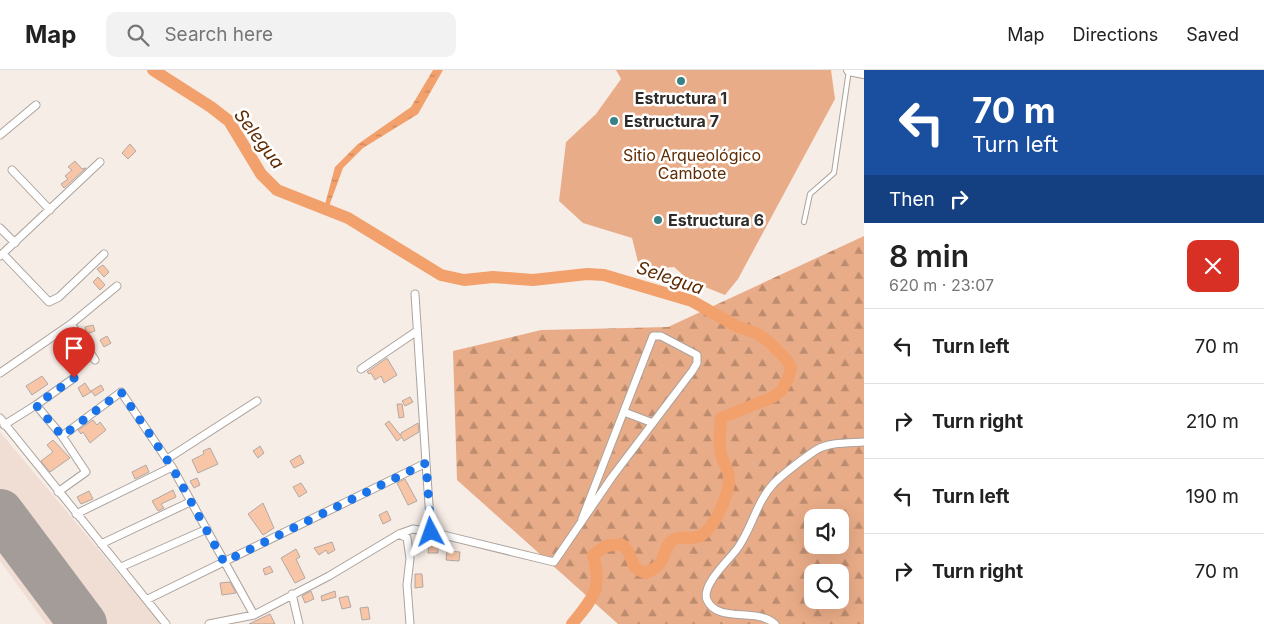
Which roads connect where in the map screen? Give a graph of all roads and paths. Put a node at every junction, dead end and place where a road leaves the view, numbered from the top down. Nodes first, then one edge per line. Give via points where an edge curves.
1 (849, 70) edge
2 (864, 74) edge
3 (36, 105) dead end
4 (0, 135) edge
5 (100, 162) dead end
6 (12, 170) dead end
7 (50, 210) junction
8 (804, 222) dead end
9 (0, 228) edge
10 (15, 243) junction
11 (104, 254) dead end
12 (1, 255) edge
13 (117, 286) dead end
14 (415, 294) dead end
15 (70, 324) junction
16 (417, 331) junction
17 (95, 360) dead end
18 (362, 369) dead end
19 (0, 373) edge
20 (74, 378) dead end
21 (257, 400) dead end
22 (36, 405) junction
23 (624, 412) junction
24 (0, 418) edge
25 (653, 423) junction
26 (4, 425) junction
27 (62, 436) junction
28 (864, 442) edge
29 (167, 459) junction
30 (426, 463) junction
31 (172, 467) junction
32 (58, 492) junction
33 (190, 502) junction
34 (76, 514) junction
35 (582, 519) junction
36 (207, 529) junction
37 (431, 532) junction
38 (399, 534) junction
39 (101, 544) junction
40 (224, 562) junction
41 (121, 568) junction
42 (292, 594) junction
43 (148, 599) junction
44 (254, 615) junction
45 (166, 624) edge
46 (209, 624) edge
47 (299, 624) edge
48 (410, 624) edge
49 (775, 624) edge

1 - 2 street
1 - 8 lane via 834,174 810,194
3 - 4 street
5 - 7 street
6 - 7 street
7 - 10 street
9 - 10 street
10 - 12 street
11 - 12 street via 59,297 49,302
13 - 15 street
14 - 16 street
15 - 17 street
15 - 19 street
16 - 18 street
16 - 30 street
20 - 22 street
21 - 29 street
22 - 26 street
22 - 27 street
23 - 25 street
23 - 25 street via 654,336 661,336 697,355 697,359 693,370
23 - 35 street
24 - 26 street
25 - 35 street
26 - 32 street
27 - 29 street via 121,392
27 - 32 street via 86,472
28 - 49 street via 834,444 817,450 773,484 753,517 746,537 708,586 707,600 722,615 762,618
29 - 31 street
30 - 37 street
30 - 40 street
31 - 33 street
31 - 34 street
32 - 34 street
33 - 36 street
33 - 39 street
34 - 39 street
35 - 37 street via 551,563
36 - 40 street
36 - 41 street
37 - 38 street via 413,529
38 - 42 street
38 - 48 street via 407,538 408,546
39 - 41 street
40 - 43 street
40 - 44 street
41 - 43 street
42 - 44 street
42 - 47 street
43 - 45 street
44 - 46 street

